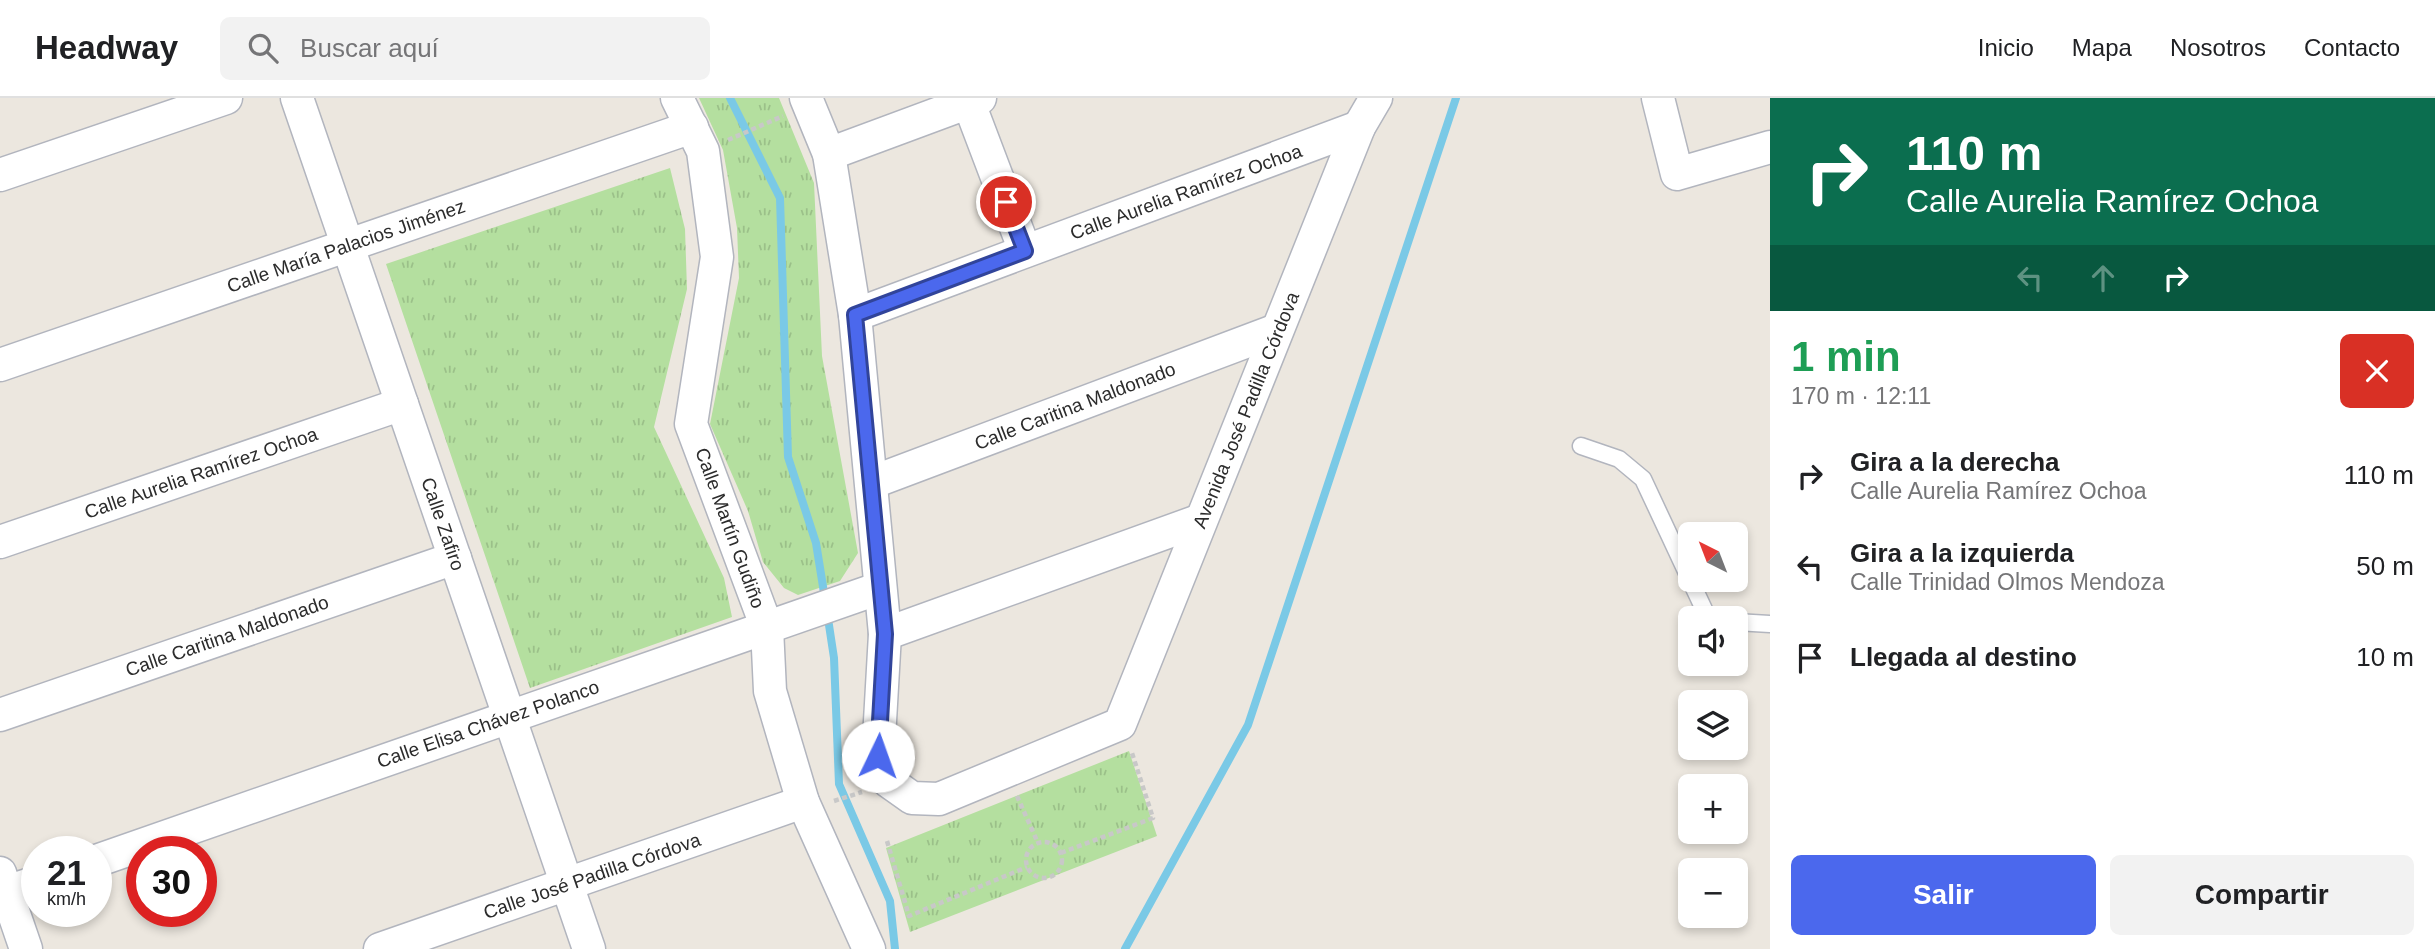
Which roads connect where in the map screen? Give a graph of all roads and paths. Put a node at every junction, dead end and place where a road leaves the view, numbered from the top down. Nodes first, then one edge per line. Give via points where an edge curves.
1 (226, 98) edge
2 (297, 98) edge
3 (677, 98) edge
4 (1376, 98) edge
5 (1658, 98) edge
6 (972, 99) edge
7 (795, 107) edge
8 (692, 127) junction
9 (1359, 127) junction
10 (718, 145) dead end
11 (1770, 147) edge
12 (829, 153) junction
13 (0, 175) edge
14 (347, 246) junction
15 (1025, 251) junction
16 (855, 315) junction
17 (1278, 330) junction
18 (0, 365) edge
19 (402, 404) junction
20 (1581, 446) dead end
21 (873, 482) junction
22 (1201, 520) junction
23 (0, 542) edge
24 (455, 558) junction
25 (880, 587) junction
26 (1702, 606) edge
27 (1748, 623) edge
28 (1770, 624) edge
29 (767, 628) junction
30 (885, 634) junction
31 (0, 715) edge
32 (509, 717) junction
33 (1125, 736) junction
34 (862, 792) dead end
35 (1016, 792) dead end
36 (816, 803) junction
37 (887, 841) dead end
38 (1038, 843) junction
39 (1061, 853) junction
40 (112, 855) edge
41 (1027, 867) junction
42 (21, 884) edge
43 (567, 884) junction
44 (2, 887) edge
45 (864, 948) edge
46 (26, 949) edge
47 (380, 949) edge
48 (589, 949) edge

1 - 13 street
2 - 14 street, Calle Zafiro
3 - 8 street, Calle Martín Gudiño
4 - 9 street, Avenida José Padilla Córdova
5 - 11 street via 1677,174
6 - 12 street
6 - 15 street
7 - 10 path
7 - 12 street
8 - 14 street, Calle María Palacios Jiménez
8 - 29 street, Calle Martín Gudiño via 703,151 717,257 691,424
9 - 15 street, Calle Aurelia Ramírez Ochoa
9 - 17 street, Avenida José Padilla Córdova
12 - 16 street
14 - 18 street, Calle María Palacios Jiménez
14 - 19 street, Calle Zafiro
15 - 16 street, Calle Aurelia Ramírez Ochoa
16 - 21 street
17 - 21 street, Calle Caritina Maldonado
17 - 22 street, Avenida José Padilla Córdova
19 - 23 street, Calle Aurelia Ramírez Ochoa
19 - 24 street, Calle Zafiro
20 - 26 lane via 1619,459 1643,479
21 - 25 street
22 - 30 street
22 - 33 street, Avenida José Padilla Córdova
24 - 31 street, Calle Caritina Maldonado
24 - 32 street, Calle Zafiro
25 - 29 street, Calle Elisa Chávez Polanco
25 - 30 street
27 - 28 lane
29 - 32 street, Calle Elisa Chávez Polanco
29 - 36 street, Calle Martín Gudiño via 770,691
30 - 33 street via 878,756 888,781 912,798 939,799
32 - 40 street, Calle Elisa Chávez Polanco
32 - 43 street, Calle Zafiro
33 - 39 path via 1153,818
34 - 36 path
35 - 38 path
36 - 43 street, Calle José Padilla Córdova
36 - 45 street, Calle Martín Gudiño
37 - 41 path via 909,916
38 - 39 path via 1050,843
38 - 41 path via 1027,855
39 - 41 path via 1061,867 1053,876 1035,876
42 - 44 street
43 - 47 street, Calle José Padilla Córdova
43 - 48 street, Calle Zafiro
44 - 46 street

